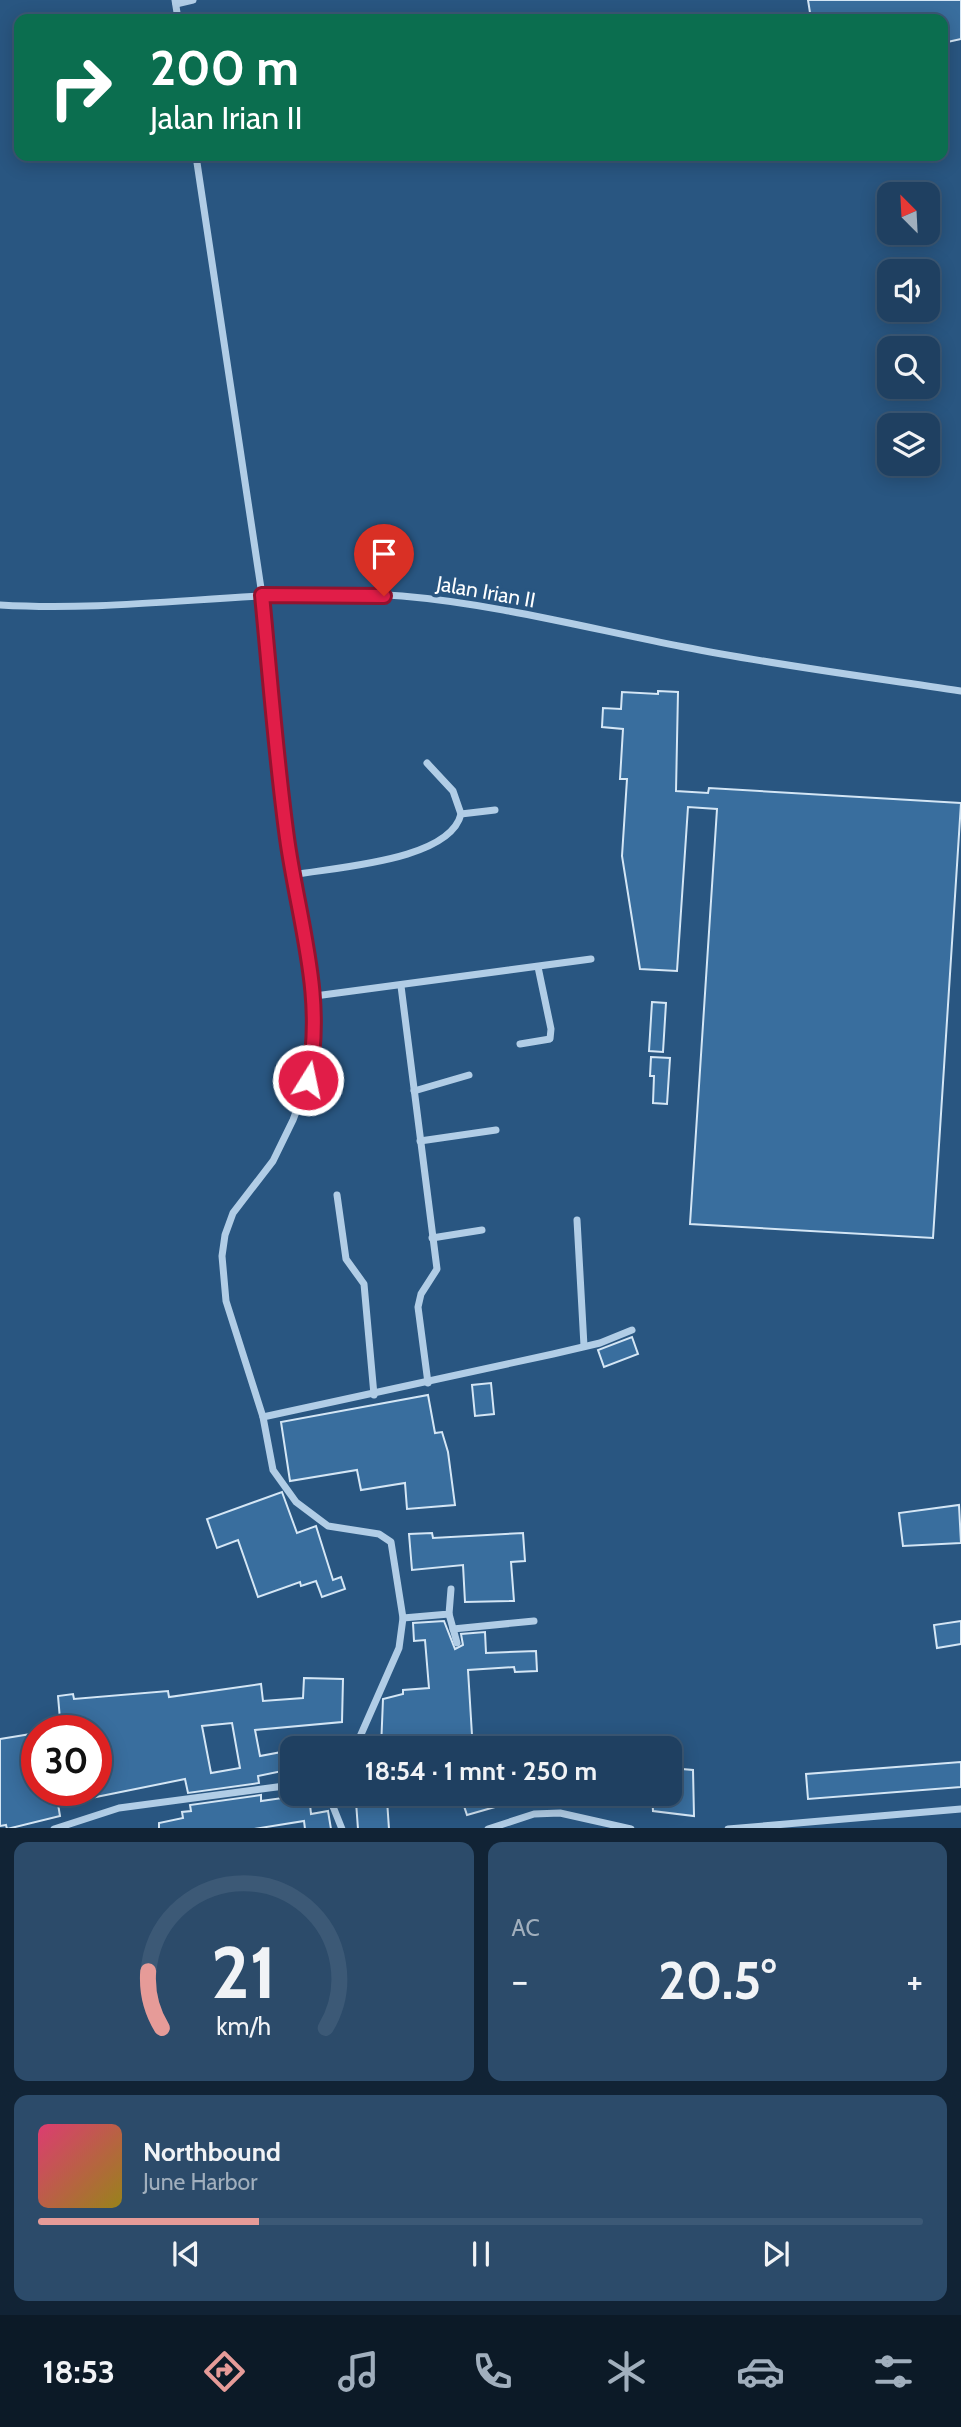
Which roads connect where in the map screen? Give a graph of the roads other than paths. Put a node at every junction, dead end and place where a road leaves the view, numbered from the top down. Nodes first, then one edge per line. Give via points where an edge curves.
1 (193, 0) edge
2 (176, 2) edge
3 (198, 161) edge
4 (262, 595) junction
5 (0, 605) edge
6 (961, 691) edge
7 (427, 763) dead end
8 (495, 810) dead end
9 (461, 814) junction
10 (293, 875) junction
11 (591, 959) dead end
12 (538, 967) junction
13 (401, 986) junction
14 (315, 996) junction
15 (520, 1044) dead end
16 (468, 1075) dead end
17 (414, 1091) junction
18 (496, 1130) dead end
19 (420, 1141) junction
20 (337, 1195) dead end
21 (577, 1220) dead end
22 (482, 1230) dead end
23 (432, 1238) junction
24 (632, 1330) dead end
25 (584, 1346) junction
26 (428, 1382) junction
27 (374, 1395) junction
28 (263, 1417) junction
29 (451, 1589) dead end
30 (449, 1614) junction
31 (403, 1618) junction
32 (534, 1621) dead end
33 (453, 1629) junction
34 (457, 1643) dead end
35 (360, 1736) edge
36 (280, 1786) edge
37 (333, 1806) edge
38 (961, 1808) edge
39 (57, 1828) edge
40 (342, 1828) edge
41 (491, 1828) edge
42 (627, 1828) edge
43 (739, 1828) edge

1 - 2 street
3 - 4 street
4 - 5 street, Jalan Irian II via 104,608
4 - 6 street, Jalan Irian II via 403,597 470,606 711,652
4 - 10 street
7 - 9 street via 453,791
8 - 9 street
9 - 10 street via 449,837 430,847
10 - 14 street
11 - 12 street
12 - 13 street
12 - 15 street via 551,1039
13 - 14 street
13 - 17 street
14 - 28 street via 314,1051 308,1080 273,1161 233,1213 222,1255 226,1301
16 - 17 street
17 - 19 street
18 - 19 street
19 - 23 street
20 - 27 street via 346,1259 364,1284
21 - 25 street
22 - 23 street
23 - 26 street via 437,1269 418,1307
24 - 25 street
25 - 26 street
26 - 27 street
27 - 28 street
28 - 31 street via 273,1470 296,1502 328,1527 379,1534 391,1542
29 - 30 street
30 - 31 street
30 - 33 street
31 - 35 street via 399,1648
32 - 33 street
33 - 34 street
36 - 39 street via 119,1808
37 - 40 street
38 - 43 street
41 - 42 street via 534,1814 560,1813

